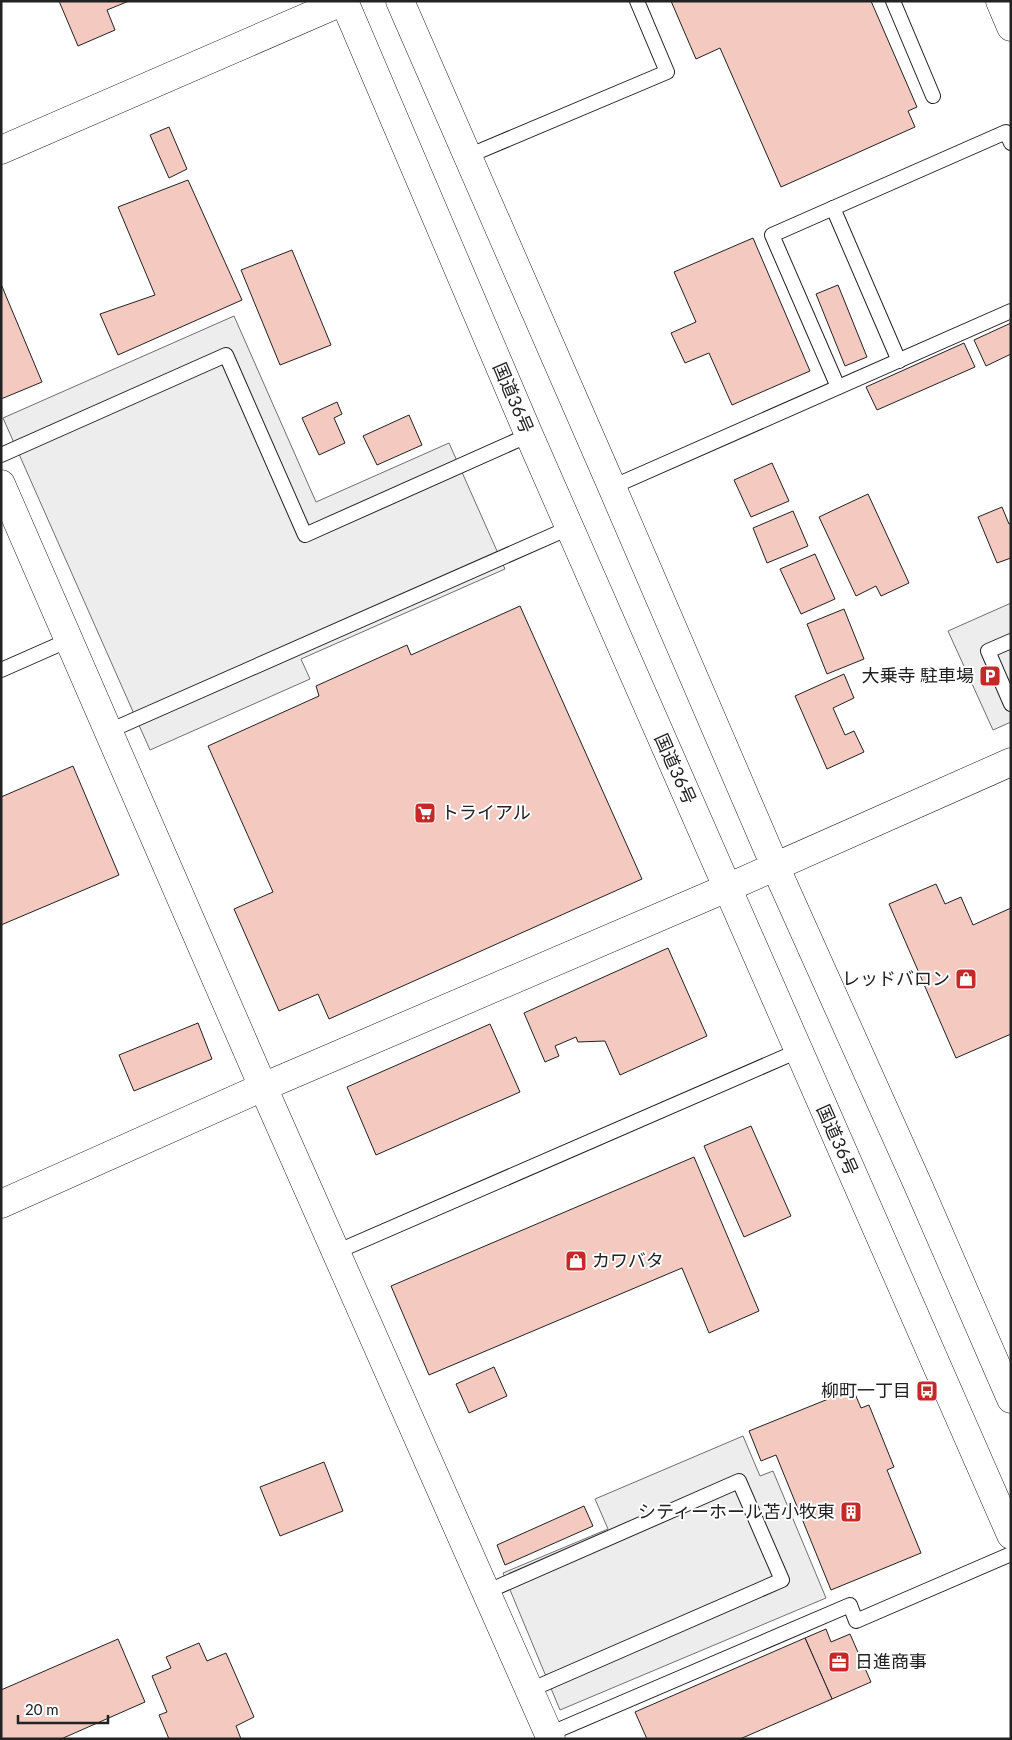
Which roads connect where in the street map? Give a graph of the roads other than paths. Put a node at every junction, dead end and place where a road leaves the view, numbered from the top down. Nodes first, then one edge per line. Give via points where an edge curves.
1 (344, 1) edge
2 (400, 1) edge
3 (637, 1) edge
4 (894, 1) edge
5 (1000, 1) edge
6 (1011, 26) edge
7 (933, 96) dead end
8 (1011, 143) edge
9 (1, 150) edge
10 (468, 156) junction
11 (832, 208) junction
12 (1011, 312) edge
13 (899, 360) junction
14 (838, 388) junction
15 (529, 436) junction
16 (1, 454) edge
17 (1, 484) edge
18 (612, 487) junction
19 (569, 528) junction
20 (69, 640) junction
21 (1011, 641) edge
22 (3, 666) edge
23 (1011, 704) edge
24 (109, 731) junction
25 (1011, 762) edge
26 (775, 866) junction
27 (727, 888) junction
28 (798, 1051) junction
29 (263, 1087) junction
30 (1, 1204) edge
31 (336, 1252) junction
32 (1011, 1398) edge
33 (1011, 1535) edge
34 (1011, 1554) edge
35 (486, 1592) junction
36 (530, 1690) junction
37 (550, 1736) edge

1 - 9 main road
1 - 15 main road, 国道36号
2 - 10 main road
3 - 10 lane via 667,72
4 - 7 lane
5 - 6 main road
8 - 11 lane via 1006,132
10 - 18 main road
11 - 13 lane
11 - 14 lane via 772,235
12 - 13 lane
13 - 14 lane
14 - 18 lane
15 - 16 lane via 305,536 226,355
15 - 19 main road, 国道36号
17 - 20 main road
18 - 26 main road
19 - 24 lane
19 - 27 main road, 国道36号
20 - 22 lane
20 - 24 main road
21 - 23 lane via 988,651
24 - 29 main road
25 - 26 main road
26 - 27 main road
26 - 32 main road
27 - 28 main road, 国道36号
27 - 29 main road
28 - 31 lane
28 - 33 main road, 国道36号
29 - 30 main road
29 - 31 main road
31 - 35 main road
34 - 37 lane via 856,1621 850,1605
35 - 36 main road
35 - 36 lane via 739,1481 782,1580
36 - 37 main road

